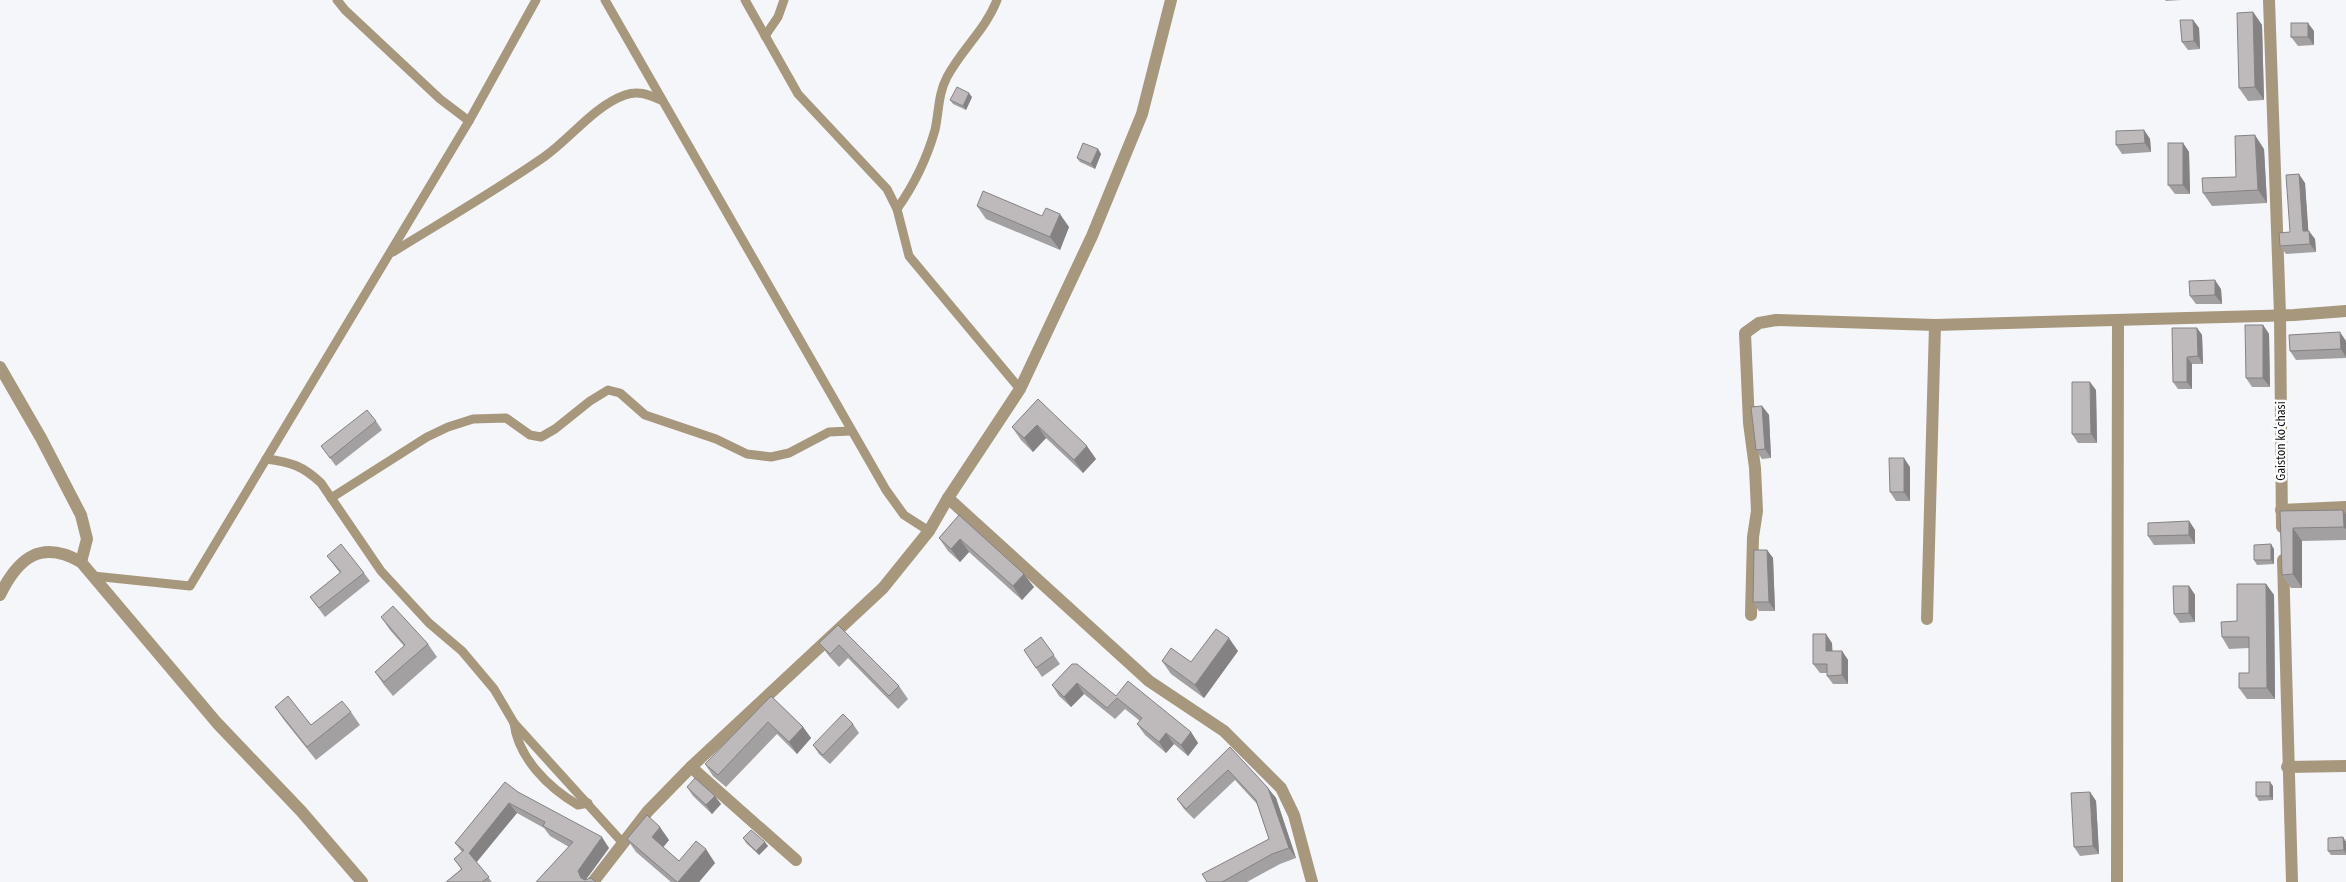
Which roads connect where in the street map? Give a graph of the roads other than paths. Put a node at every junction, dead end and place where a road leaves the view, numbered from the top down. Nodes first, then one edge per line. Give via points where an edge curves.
1 (337, 0) edge
2 (536, 0) edge
3 (605, 0) edge
4 (745, 0) edge
5 (784, 0) edge
6 (997, 0) edge
7 (1171, 0) edge
8 (2269, 0) edge
9 (764, 36) junction
10 (662, 100) junction
11 (469, 121) junction
12 (898, 209) junction
13 (390, 254) junction
14 (2346, 311) edge
15 (2280, 315) junction
16 (2118, 320) junction
17 (1935, 325) junction
18 (0, 367) edge
19 (1020, 389) junction
20 (851, 431) junction
21 (266, 459) junction
22 (331, 498) junction
23 (948, 498) junction
24 (2346, 507) edge
25 (2282, 510) junction
26 (929, 531) junction
27 (81, 562) junction
28 (93, 576) junction
29 (0, 595) edge
30 (1751, 615) dead end
31 (1927, 619) dead end
32 (514, 723) junction
33 (691, 766) junction
34 (2346, 766) edge
35 (2287, 767) junction
36 (588, 803) junction
37 (622, 842) junction
38 (796, 860) dead end
39 (362, 882) edge
40 (592, 882) edge
41 (1312, 882) edge
42 (2116, 882) edge
43 (2292, 882) edge

1 - 11 lane via 440,99
2 - 11 lane
3 - 10 lane
4 - 9 lane
5 - 9 lane via 778,17
6 - 12 lane via 976,37 947,77 939,96 935,129 915,182
7 - 19 street via 1142,114 1092,236
8 - 15 street, Gaiston koʻchasi
9 - 12 lane via 798,94 887,189
10 - 13 lane via 642,92 626,94 608,103 533,165
10 - 20 lane
11 - 13 lane
12 - 19 lane via 909,256
13 - 21 lane
14 - 15 street
15 - 16 street
15 - 25 street, Gaiston koʻchasi
16 - 17 street
16 - 42 street
17 - 30 street via 1776,320 1759,323 1745,333 1757,511 1752,537
17 - 31 street
18 - 27 street via 80,515 87,539
19 - 23 street
20 - 22 lane via 829,432 788,454 771,457 747,454 716,439 645,415 620,393 608,390 541,437 530,435 506,418 473,419 448,427
20 - 26 lane via 904,515
21 - 22 lane via 292,463 311,473
21 - 28 lane via 190,586
22 - 32 lane via 381,571 429,623 462,651 494,689
23 - 26 street
23 - 41 street via 1149,681 1224,730 1281,788 1294,815
24 - 25 street
25 - 35 street, Gaiston koʻchasi
26 - 33 street via 883,588
27 - 28 street
27 - 29 street via 64,552 44,552 21,562
28 - 39 street via 218,723
32 - 36 lane
32 - 36 lane via 524,754 550,784 578,805
33 - 37 street
33 - 38 street
34 - 35 street
35 - 43 street, Gaiston koʻchasi
36 - 37 lane
37 - 40 street

